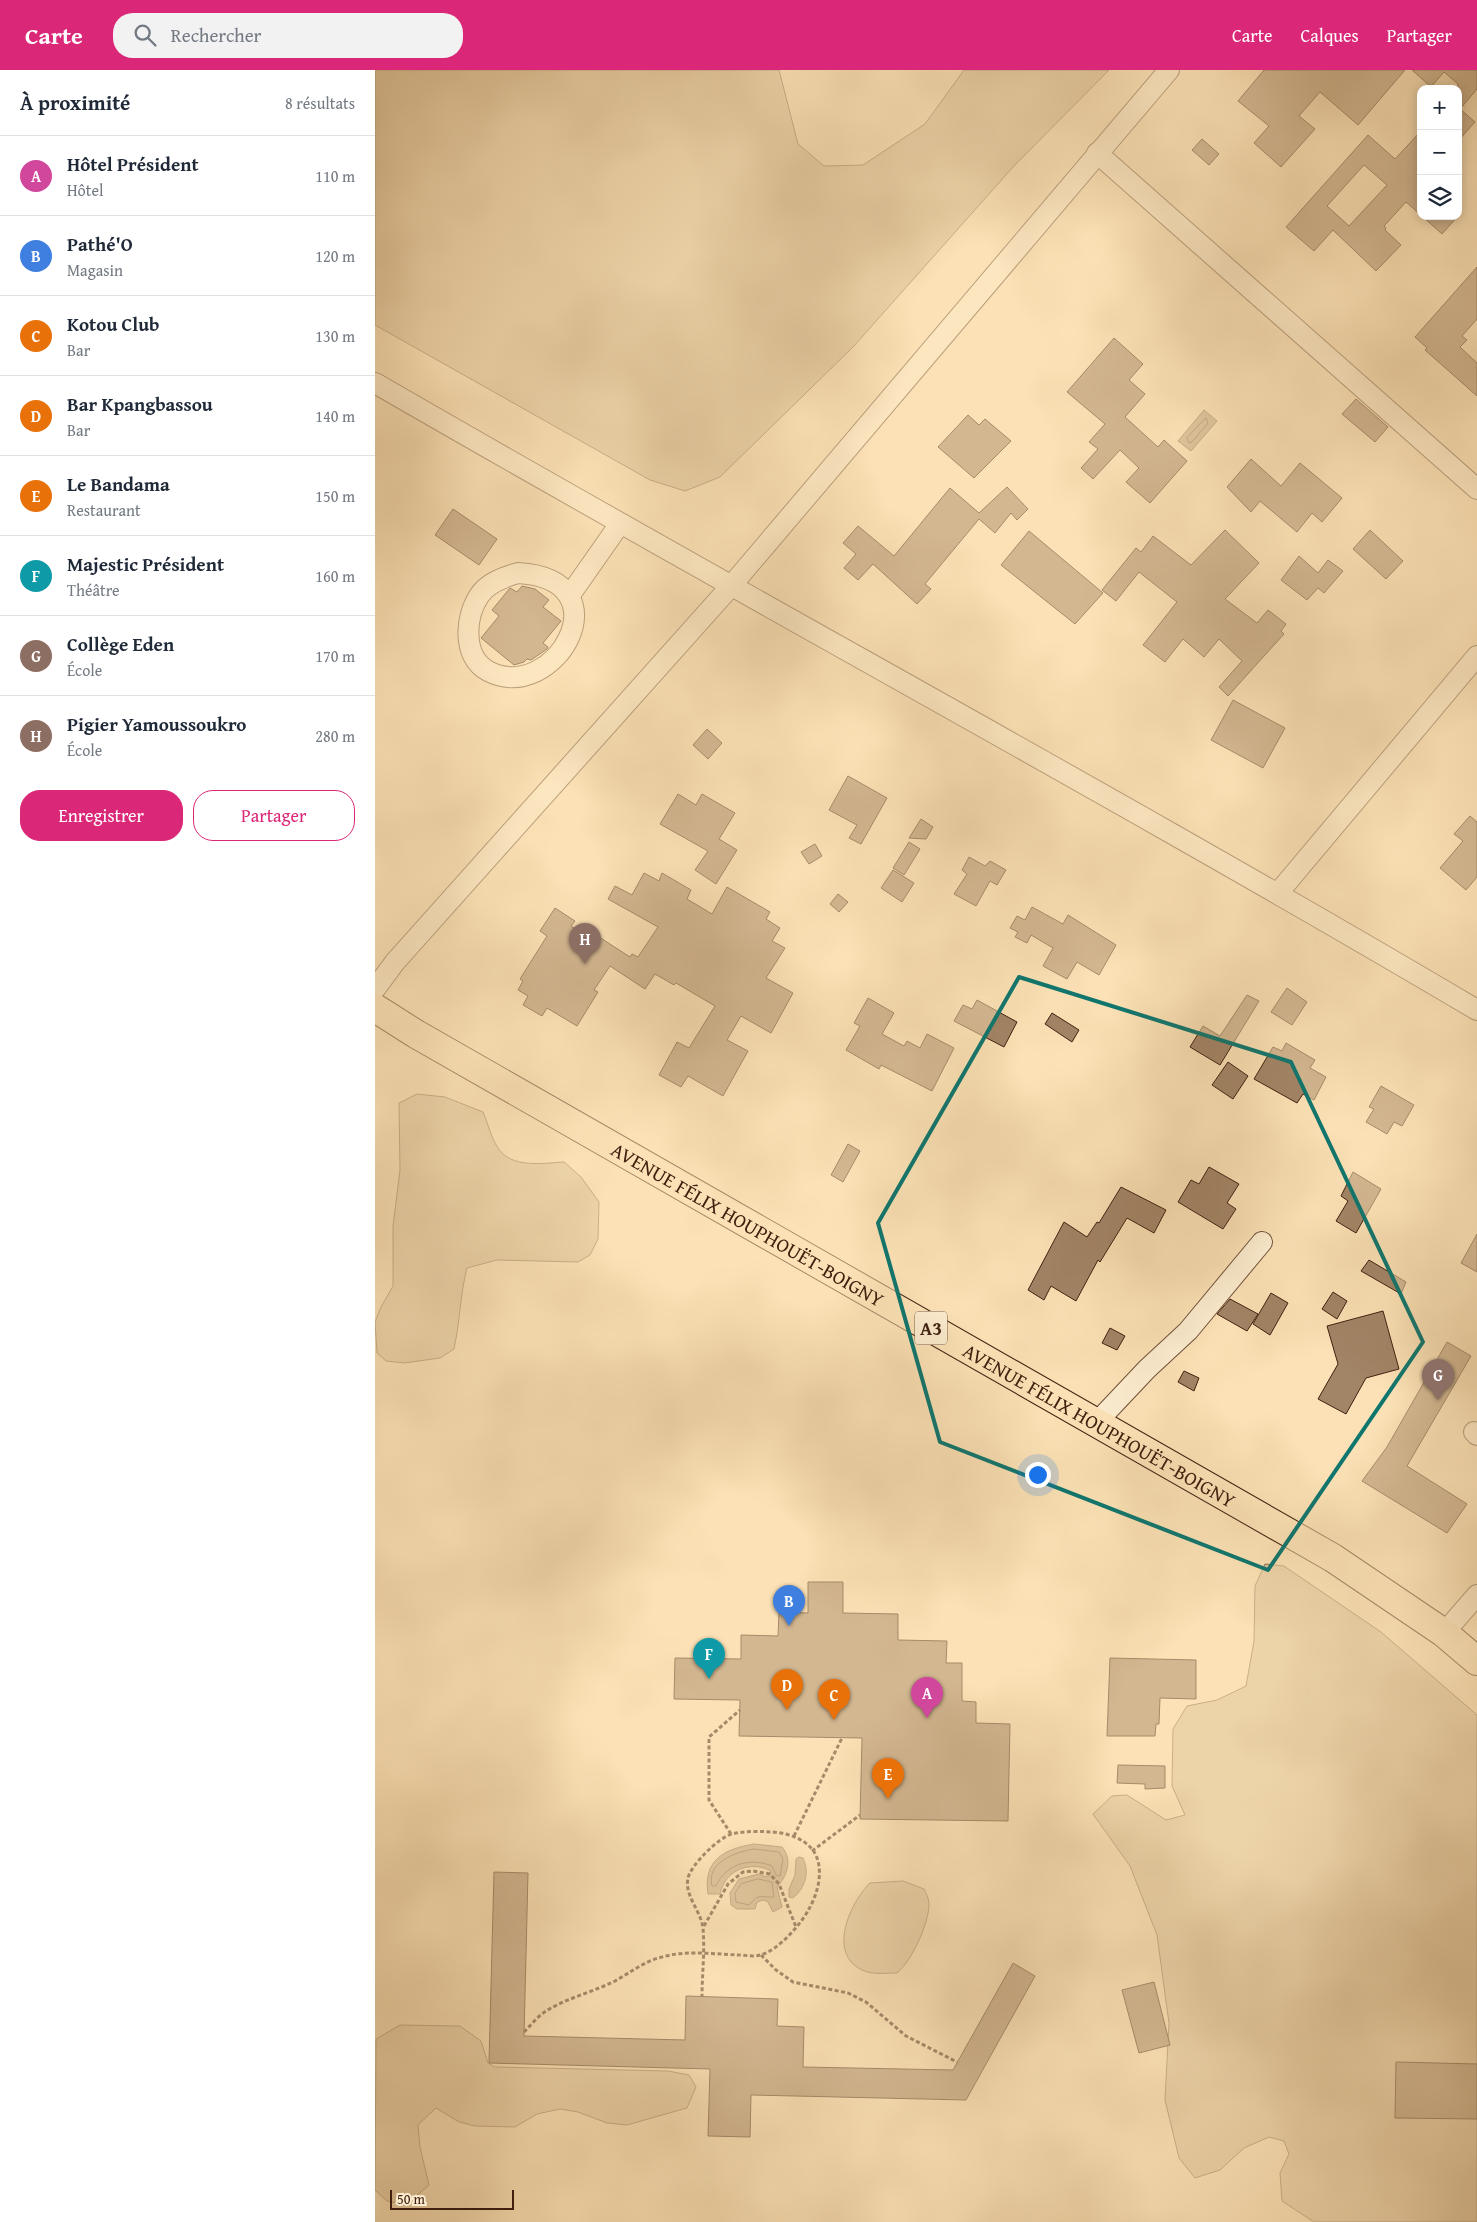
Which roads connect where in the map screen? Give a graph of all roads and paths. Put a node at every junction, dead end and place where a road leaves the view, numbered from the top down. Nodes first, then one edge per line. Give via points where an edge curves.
1 (1169, 70) edge
2 (1097, 153) junction
3 (375, 383) edge
4 (1477, 488) edge
5 (619, 524) junction
6 (731, 586) junction
7 (570, 595) junction
8 (1477, 656) edge
9 (1278, 893) junction
10 (375, 989) edge
11 (375, 1008) edge
12 (1477, 1010) edge
13 (1262, 1242) dead end
14 (1097, 1422) junction
15 (1477, 1595) edge
16 (1444, 1633) junction
17 (1477, 1661) edge
18 (739, 1710) dead end
19 (841, 1738) dead end
20 (860, 1815) dead end
21 (731, 1834) junction
22 (793, 1836) junction
23 (812, 1851) junction
24 (703, 1926) junction
25 (796, 1927) junction
26 (703, 1954) junction
27 (761, 1955) junction
28 (702, 1997) dead end
29 (524, 2032) dead end
30 (957, 2062) dead end

1 - 2 street
2 - 4 street
2 - 6 street
3 - 5 street
5 - 6 street
5 - 7 street
6 - 9 street
6 - 10 street via 401,955
7 - 7 street via 575,605 566,646 548,665 526,676 505,678 486,670 473,656 468,635 479,595 499,579 517,573 532,574 551,580
8 - 9 street
9 - 12 street
11 - 14 highway, AVENUE FÉLIX HOUPHOUËT-BOIGNY / A3 via 424,1039
13 - 14 street via 1188,1331
14 - 16 highway, AVENUE FÉLIX HOUPHOUËT-BOIGNY / A3 via 1333,1558
15 - 16 street
16 - 17 highway, AVENUE FÉLIX HOUPHOUËT-BOIGNY / A3
18 - 21 path via 709,1737 709,1800
19 - 22 path
20 - 23 path
21 - 22 path via 765,1832
21 - 24 path via 698,1861 688,1879 690,1895
22 - 23 path via 806,1843
23 - 25 path via 817,1857 820,1875 814,1901
24 - 25 path via 734,1878 753,1871 769,1874 779,1884
24 - 26 path
25 - 27 path via 782,1942
26 - 27 path
26 - 28 path
26 - 29 path via 661,1957 638,1966 614,1981 544,2012
27 - 30 path via 793,1982 848,1993 865,2002 906,2036

